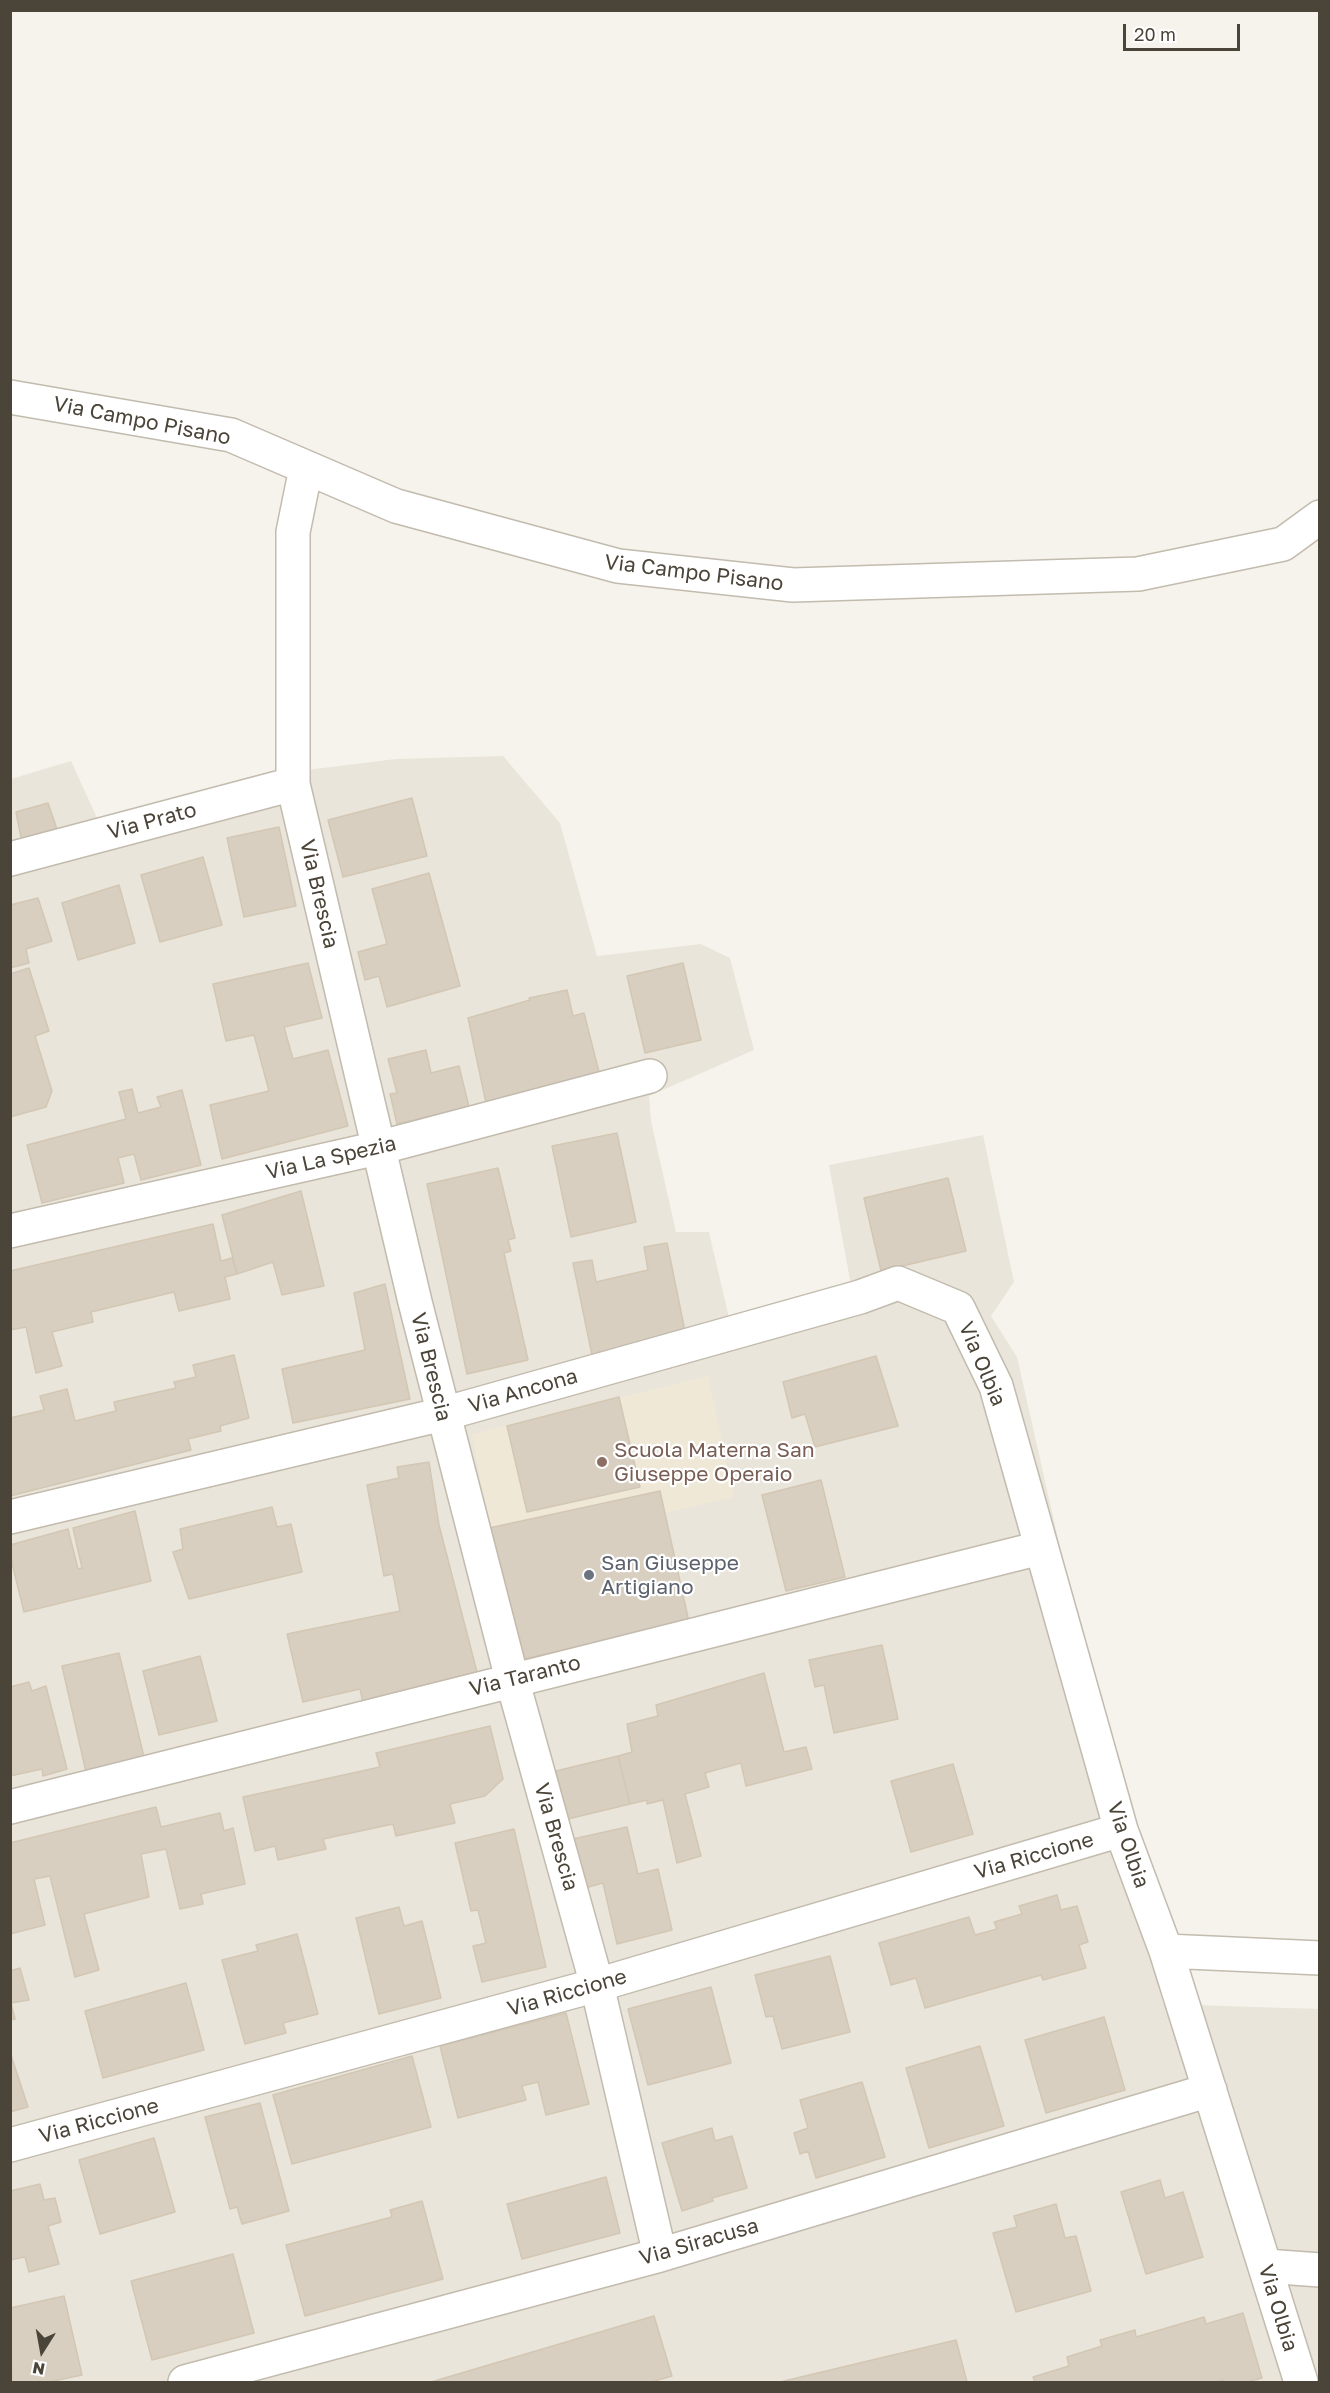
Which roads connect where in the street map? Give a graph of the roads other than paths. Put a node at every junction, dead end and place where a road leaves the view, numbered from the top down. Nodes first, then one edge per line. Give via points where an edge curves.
1 (10, 397) edge
2 (306, 468) junction
3 (1320, 517) edge
4 (293, 784) junction
5 (10, 859) edge
6 (650, 1076) dead end
7 (378, 1148) junction
8 (10, 1231) edge
9 (958, 1308) joint
10 (443, 1414) junction
11 (10, 1517) edge
12 (1040, 1548) junction
13 (512, 1679) junction
14 (10, 1807) edge
15 (1121, 1830) junction
16 (1166, 1951) junction
17 (1320, 1958) edge
18 (597, 1985) junction
19 (1210, 2090) junction
20 (10, 2145) edge
21 (660, 2254) junction
22 (1266, 2266) junction
23 (1320, 2270) edge
24 (185, 2382) edge
25 (1301, 2382) edge

1 - 2 street, Via Campo Pisano via 231,435
2 - 3 street, Via Campo Pisano via 396,506 618,566 793,585 1138,574 1283,544
2 - 4 street, Via Brescia via 293,532
4 - 5 street, Via Prato
4 - 7 street, Via Brescia
6 - 7 street, Via La Spezia
7 - 8 street, Via La Spezia
7 - 10 street, Via Brescia
9 - 10 street, Via Ancona via 898,1283
9 - 12 street, Via Olbia via 996,1386
10 - 11 street, Via Ancona
10 - 13 street, Via Brescia
12 - 13 street, Via Taranto
12 - 15 street, Via Olbia
13 - 14 street, Via Taranto
13 - 18 street, Via Brescia
15 - 16 street, Via Olbia
15 - 18 street, Via Riccione
16 - 17 street
16 - 19 street, Via Olbia
18 - 20 street, Via Riccione
18 - 21 street, Via Brescia
19 - 21 street, Via Siracusa
19 - 22 street, Via Olbia
21 - 24 street, Via Siracusa
22 - 23 street
22 - 25 street, Via Olbia

